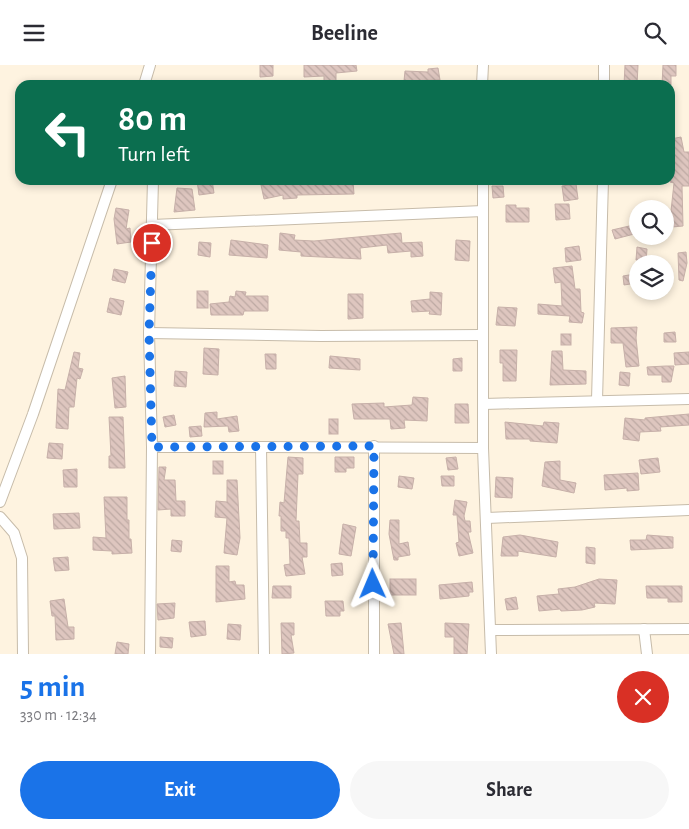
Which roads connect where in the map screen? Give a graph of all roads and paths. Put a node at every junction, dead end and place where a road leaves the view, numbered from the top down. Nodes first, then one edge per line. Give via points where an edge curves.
1 (150, 65) edge
2 (483, 65) edge
3 (604, 65) edge
4 (146, 80) edge
5 (482, 80) edge
6 (604, 80) edge
7 (110, 185) edge
8 (153, 185) edge
9 (482, 185) edge
10 (603, 185) edge
11 (483, 211) junction
12 (152, 225) junction
13 (149, 333) junction
14 (482, 335) junction
15 (689, 399) edge
16 (597, 400) junction
17 (484, 404) junction
18 (374, 446) junction
19 (152, 447) junction
20 (262, 447) junction
21 (483, 448) junction
22 (0, 501) edge
23 (689, 510) edge
24 (0, 517) edge
25 (487, 518) junction
26 (644, 629) junction
27 (689, 629) edge
28 (491, 630) junction
29 (23, 654) edge
30 (150, 654) edge
31 (264, 654) edge
32 (374, 654) edge
33 (491, 654) edge
34 (647, 654) edge

1 - 4 street
2 - 5 street
3 - 6 street
7 - 22 street
8 - 12 street
9 - 11 street
10 - 16 street
11 - 12 street
11 - 14 street
12 - 13 street
13 - 14 street
13 - 19 street
14 - 17 street
15 - 16 street
16 - 17 street
17 - 21 street
18 - 20 street
18 - 21 street
18 - 32 street
19 - 20 street
19 - 30 street
20 - 31 street
21 - 25 street
23 - 25 street
24 - 29 street via 14,533 22,558
25 - 28 street
26 - 27 street
26 - 28 street
26 - 34 street
28 - 33 street

